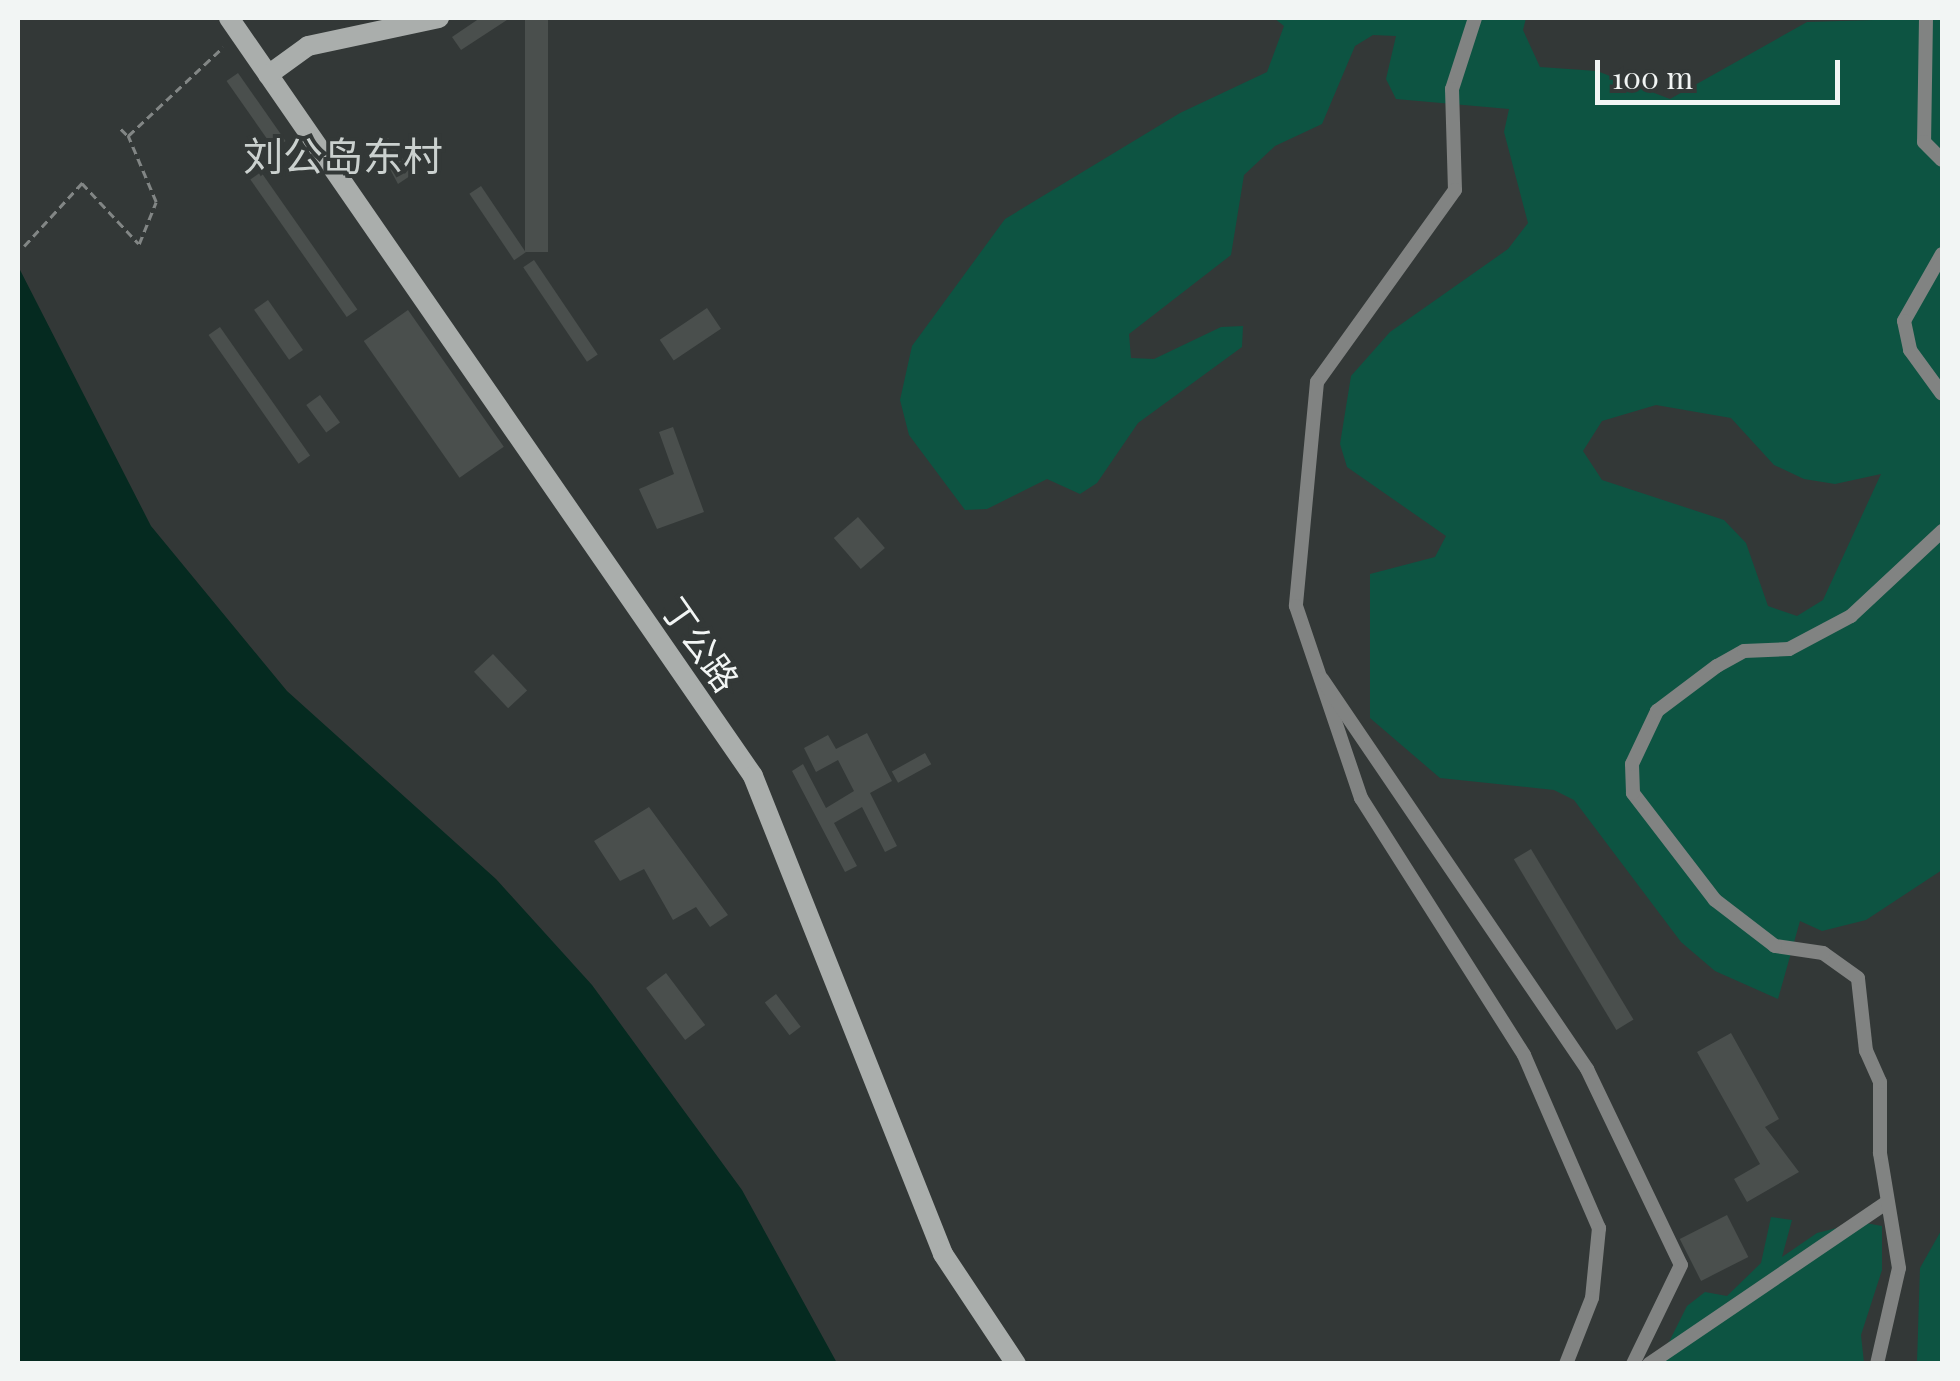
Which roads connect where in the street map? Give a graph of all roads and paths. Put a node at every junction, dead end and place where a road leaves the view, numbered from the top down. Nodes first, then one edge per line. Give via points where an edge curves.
1 (439, 18) edge
2 (1475, 18) edge
3 (1926, 18) edge
4 (234, 25) edge
5 (268, 75) junction
6 (121, 129) dead end
7 (128, 136) junction
8 (1942, 160) edge
9 (24, 246) dead end
10 (1942, 254) edge
11 (1942, 394) edge
12 (1942, 531) edge
13 (1314, 668) junction
14 (1887, 1202) junction
15 (1016, 1364) edge
16 (1566, 1364) edge
17 (1634, 1364) edge
18 (1649, 1364) edge
19 (1877, 1364) edge

1 - 5 street via 308,46
2 - 13 street via 1452,89 1455,190 1317,382 1294,570
3 - 8 street via 1924,142
4 - 5 street, 丁公路
4 - 7 path
5 - 15 street, 丁公路 via 754,776 943,1254
6 - 7 path
7 - 9 path via 156,202 139,244 82,183
10 - 11 street via 1904,321 1910,350
12 - 14 street via 1850,616 1790,650 1744,652 1717,666 1658,711 1632,764 1633,793 1716,900 1775,946 1823,952 1858,978 1866,1051 1880,1082
13 - 16 street via 1361,798 1524,1055 1599,1228 1592,1298
13 - 17 street via 1587,1069 1681,1265
14 - 18 street
14 - 19 street via 1899,1268

